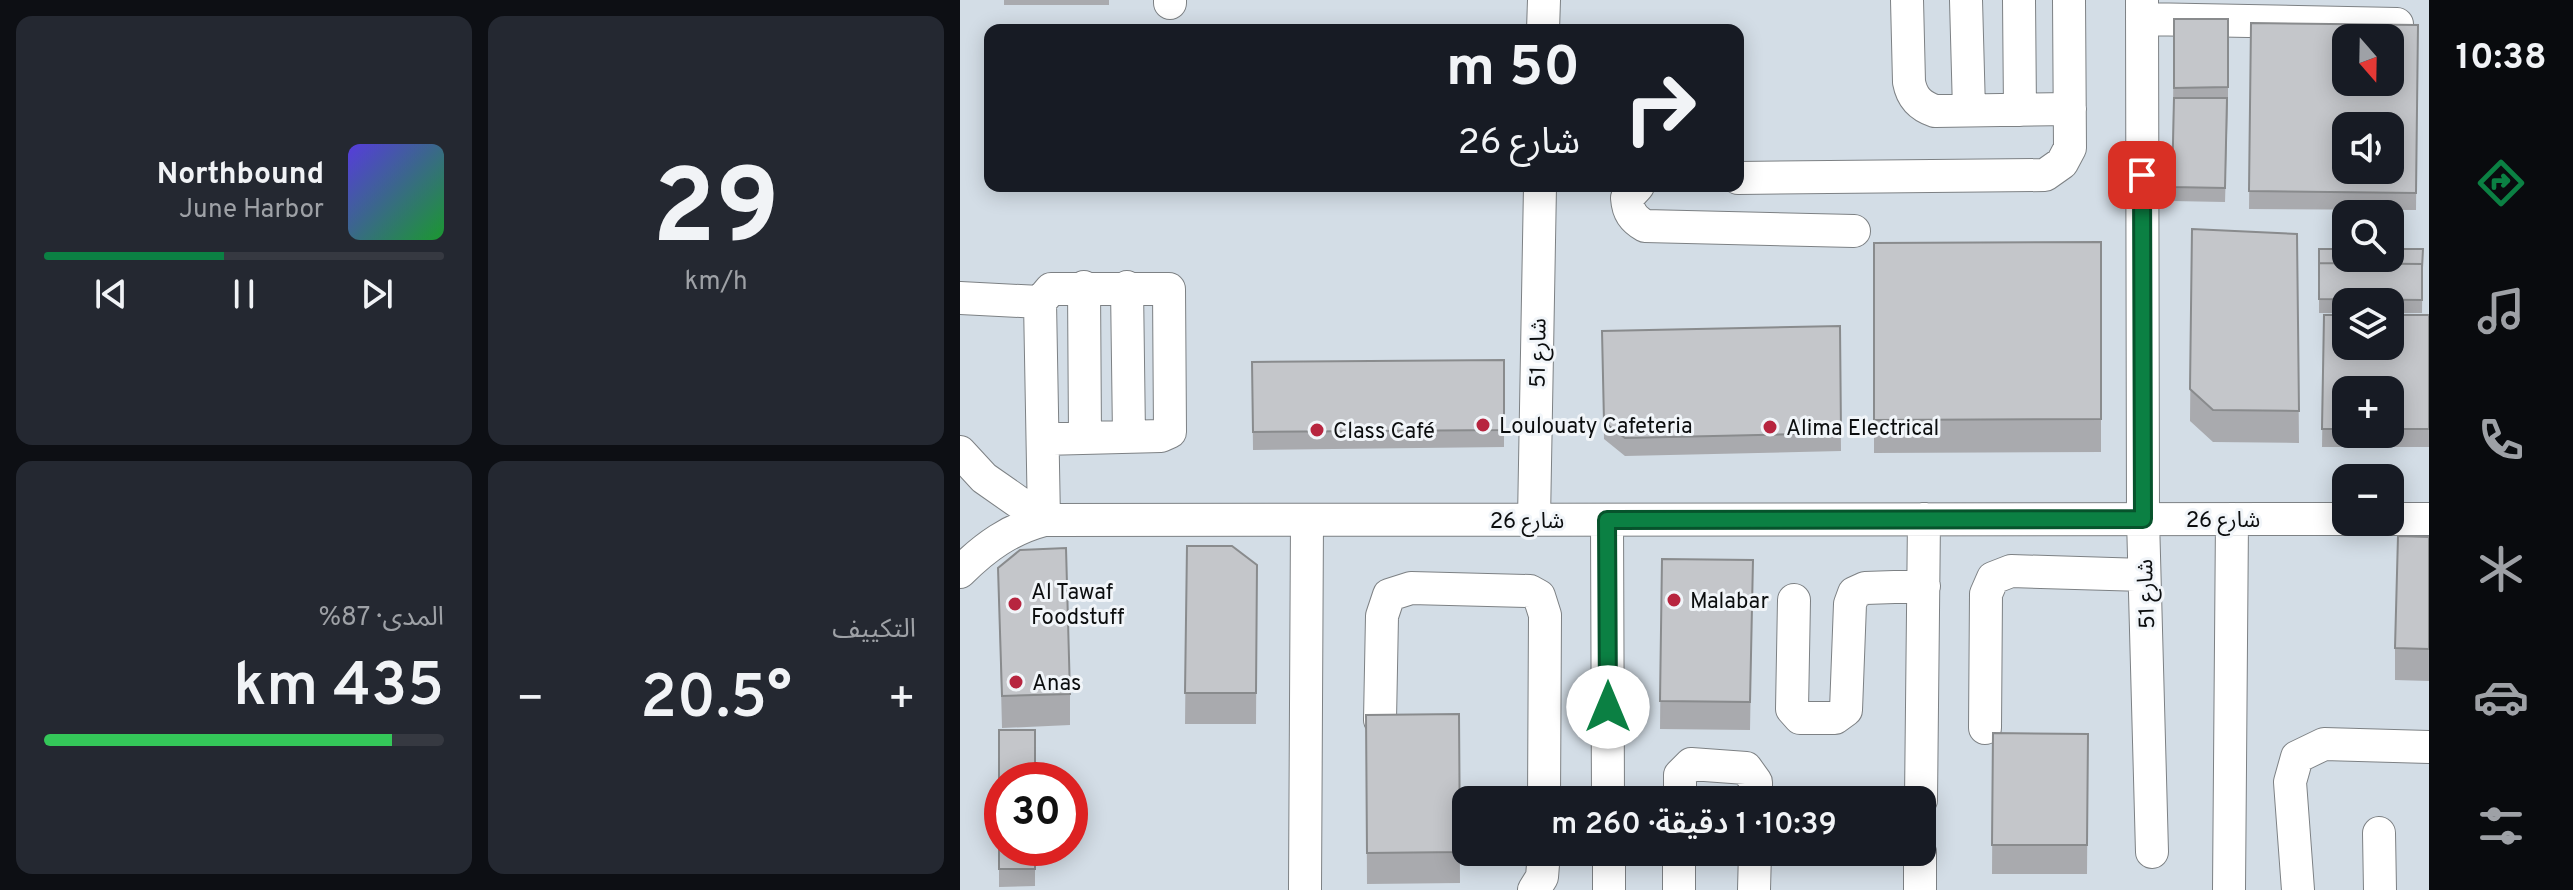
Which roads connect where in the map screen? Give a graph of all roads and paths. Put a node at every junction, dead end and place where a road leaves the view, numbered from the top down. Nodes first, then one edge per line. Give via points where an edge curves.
1 (1544, 0) edge
2 (1907, 0) edge
3 (1966, 0) edge
4 (2019, 0) edge
5 (2069, 0) edge
6 (2142, 9) edge
7 (1543, 24) edge
8 (2397, 24) edge
9 (2070, 109) junction
10 (1969, 110) junction
11 (2020, 110) junction
12 (1744, 178) edge
13 (1540, 192) edge
14 (1632, 192) edge
15 (1854, 231) dead end
16 (1084, 287) junction
17 (1127, 287) junction
18 (960, 298) edge
19 (1040, 302) junction
20 (1129, 436) junction
21 (1085, 437) junction
22 (1043, 439) junction
23 (960, 452) edge
24 (1924, 519) junction
25 (2143, 519) junction
26 (2232, 519) junction
27 (2332, 519) edge
28 (2404, 519) edge
29 (2429, 519) edge
30 (1044, 520) junction
31 (1307, 520) junction
32 (1534, 520) junction
33 (1607, 520) junction
34 (960, 572) edge
35 (2144, 575) junction
36 (1924, 586) junction
37 (1794, 600) dead end
38 (1380, 720) edge
39 (1985, 728) dead end
40 (2429, 747) edge
41 (1544, 786) edge
42 (1608, 786) edge
43 (1680, 786) edge
44 (1756, 786) edge
45 (1921, 786) edge
46 (2379, 833) dead end
47 (2152, 852) dead end
48 (1543, 866) edge
49 (1609, 866) edge
50 (1679, 866) edge
51 (1755, 866) edge
52 (1920, 866) edge
53 (1305, 890) edge
54 (1534, 890) edge
55 (1609, 890) edge
56 (1679, 890) edge
57 (1754, 890) edge
58 (1920, 890) edge
59 (2229, 890) edge
60 (2298, 890) edge
61 (2380, 890) edge

1 - 7 street
2 - 10 street via 1911,91 1929,109
3 - 10 street
4 - 11 street
5 - 9 street
6 - 8 street
6 - 25 street, شارع 51
9 - 11 street
9 - 12 street via 2070,148 2062,163 2045,175
10 - 11 street
13 - 32 street, شارع 51
14 - 15 street via 1628,205 1633,218 1645,226
16 - 17 street
16 - 19 street via 1051,289
16 - 21 street
17 - 20 street
17 - 20 street via 1165,286 1172,293 1172,428 1166,435
18 - 19 street
19 - 22 street
20 - 21 street
21 - 22 street
22 - 30 street
23 - 30 street via 993,486
24 - 25 street, شارع 26
24 - 33 street, شارع 26
24 - 36 street
25 - 26 street, شارع 26
25 - 35 street, شارع 51
26 - 27 street, شارع 26
26 - 59 street
28 - 29 street
30 - 31 street, شارع 26
30 - 34 street, شارع 26 via 1019,526
31 - 32 street, شارع 26
31 - 53 street
32 - 33 street, شارع 26
33 - 42 street
35 - 39 street via 2011,571 1993,578 1986,594
35 - 47 street, شارع 51
36 - 37 street via 1854,593 1846,710 1835,718 1800,718 1792,709
36 - 45 street
38 - 41 street via 1382,616 1389,595 1411,588 1530,591 1539,596 1545,615
40 - 60 street via 2324,744 2297,757 2290,782
43 - 44 street via 1680,775 1691,764 1746,768
46 - 61 street
48 - 54 street
49 - 55 street
50 - 56 street
51 - 57 street
52 - 58 street

